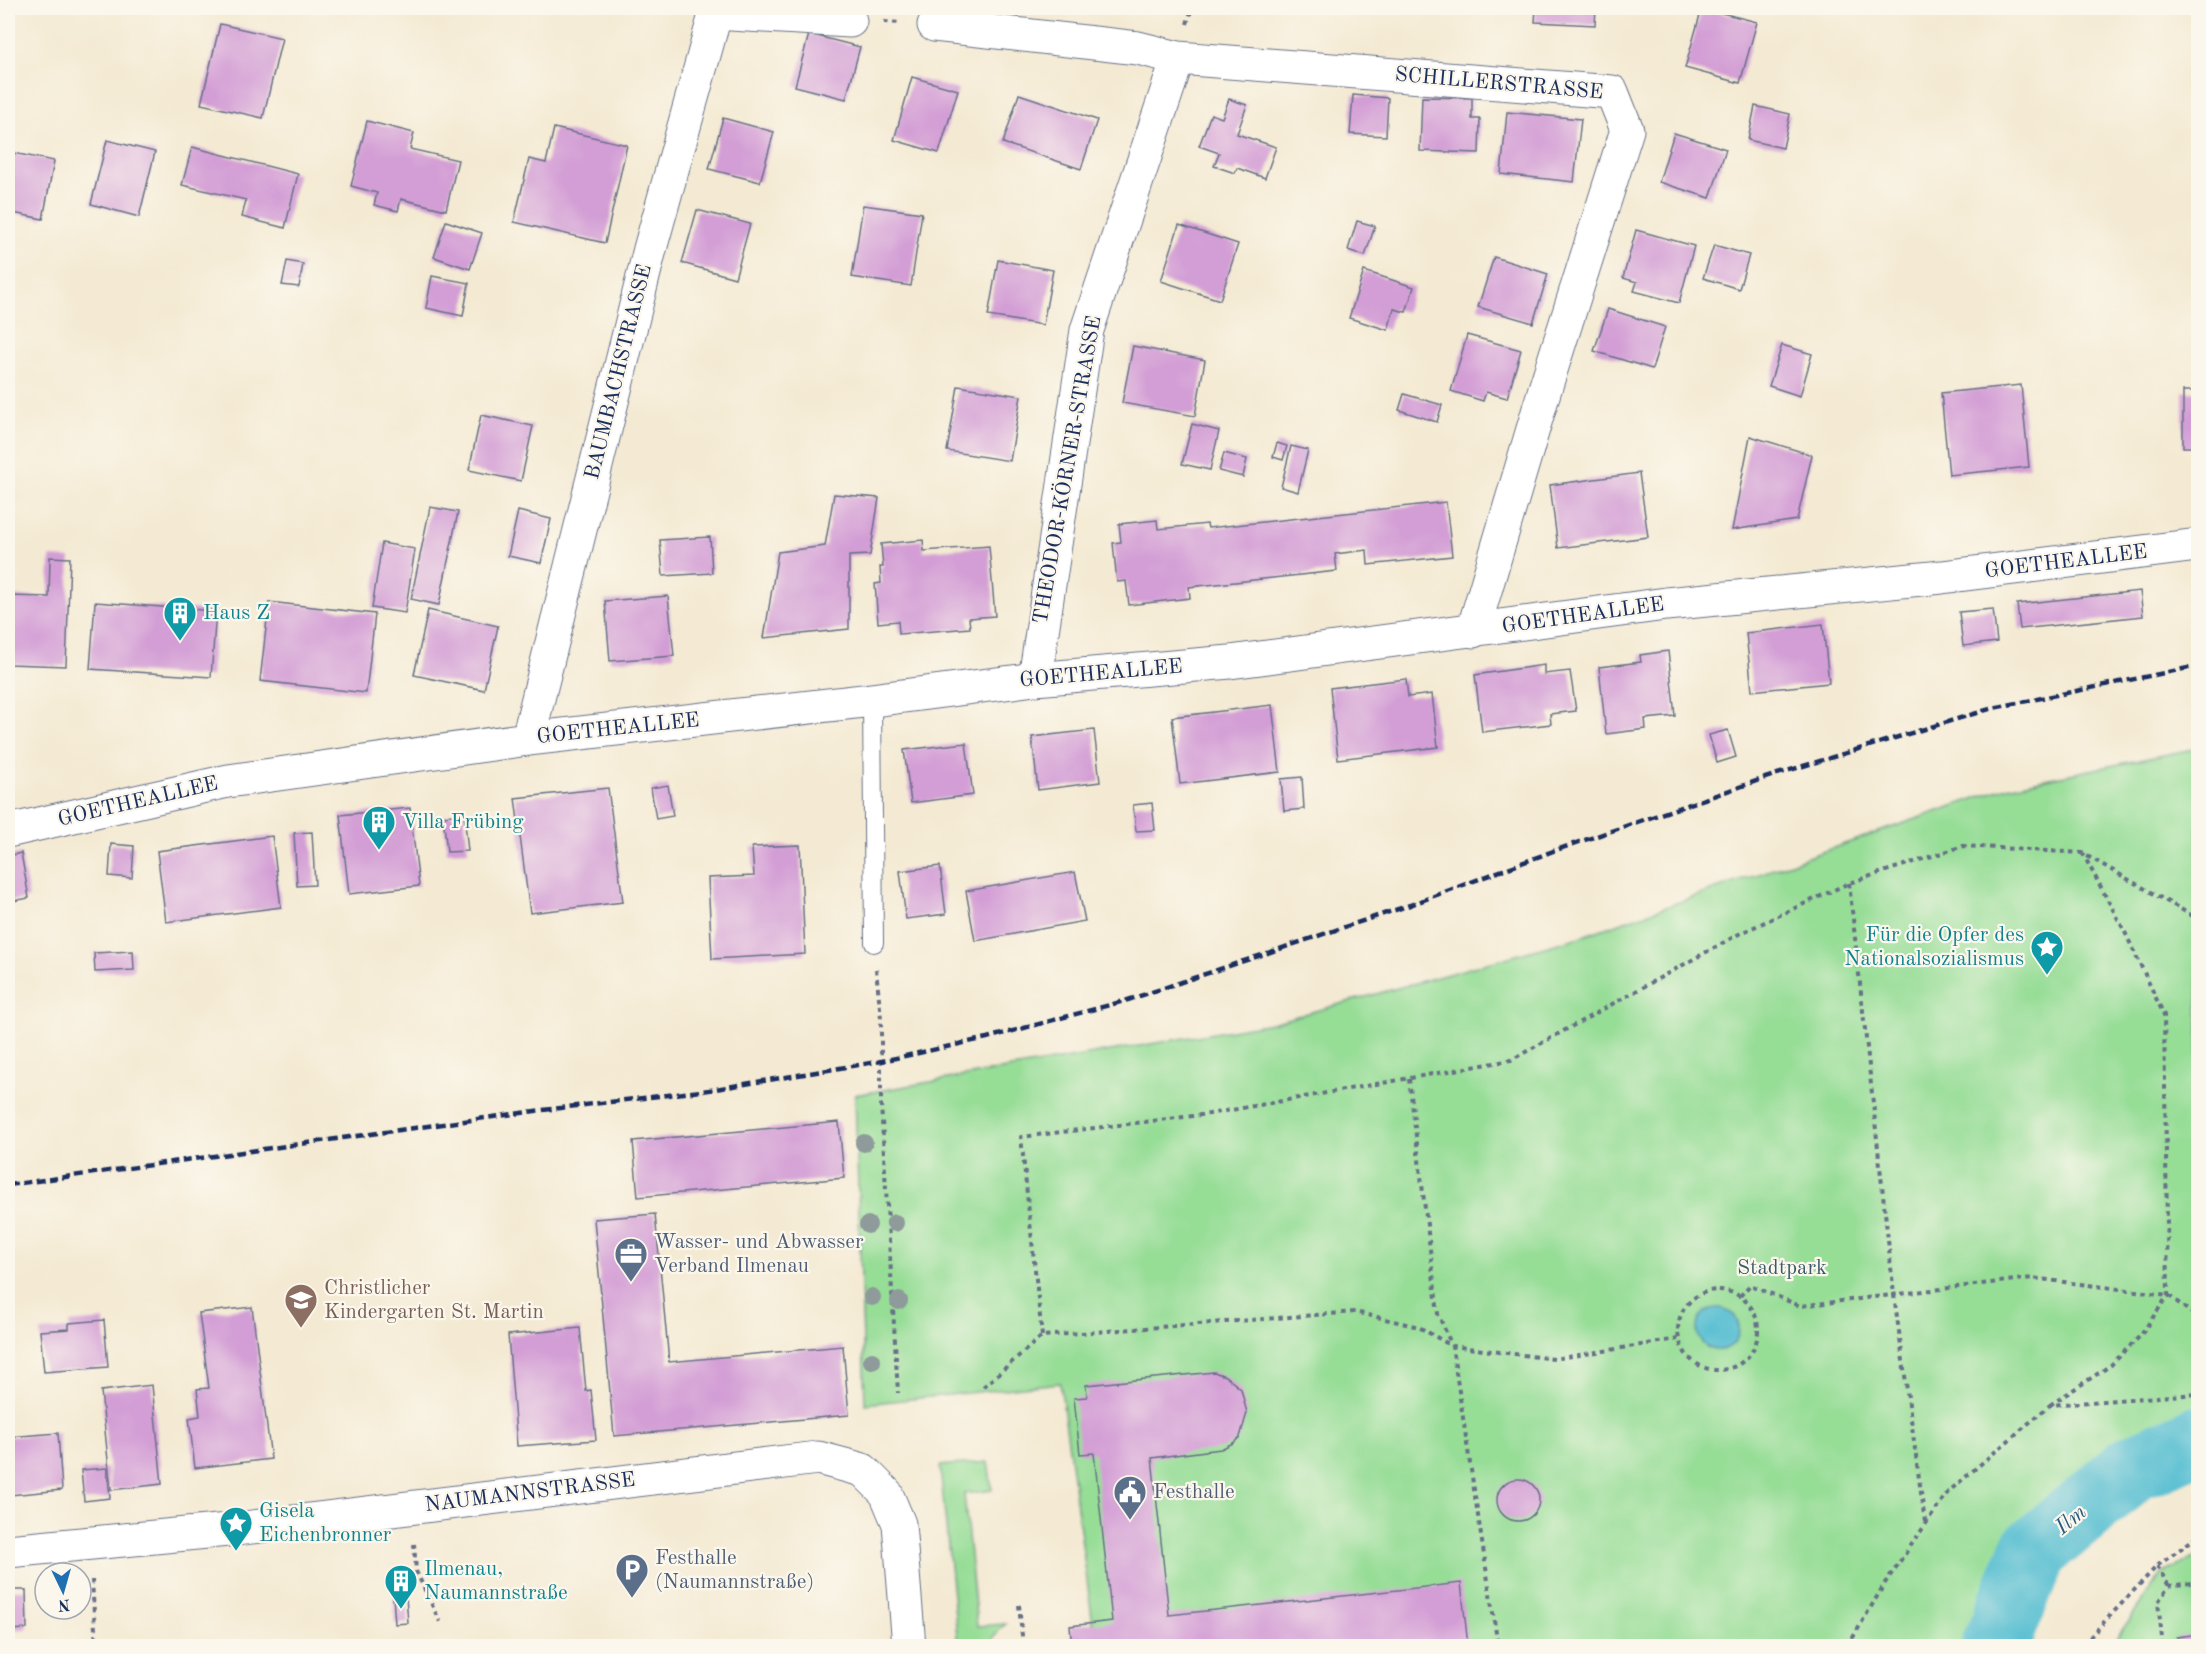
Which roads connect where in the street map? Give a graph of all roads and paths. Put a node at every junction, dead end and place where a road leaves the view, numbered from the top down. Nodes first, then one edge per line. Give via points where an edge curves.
1 (716, 10) edge
2 (850, 21) joint
3 (934, 24) joint
4 (1178, 58) junction
5 (2199, 544) edge
6 (1473, 631) junction
7 (1035, 679) junction
8 (872, 700) junction
9 (528, 739) junction
10 (8, 831) edge
11 (2082, 853) junction
12 (1849, 883) junction
13 (2199, 919) edge
14 (874, 943) joint
15 (1409, 1079) junction
16 (1894, 1295) junction
17 (2168, 1295) junction
18 (1740, 1296) junction
19 (2199, 1318) edge
20 (1042, 1336) junction
21 (1678, 1339) junction
22 (1452, 1346) junction
23 (983, 1387) dead end
24 (897, 1393) dead end
25 (2199, 1394) edge
26 (2050, 1405) junction
27 (408, 1508) junction
28 (1925, 1522) junction
29 (2199, 1536) edge
30 (8, 1551) edge
31 (2157, 1566) junction
32 (2199, 1582) edge
33 (2169, 1586) junction
34 (93, 1594) edge
35 (1019, 1605) dead end
36 (440, 1622) dead end
37 (96, 1647) edge
38 (909, 1647) edge
39 (1023, 1647) edge
40 (1498, 1647) edge
41 (1848, 1647) edge
42 (2086, 1647) edge
43 (2163, 1647) edge

1 - 2 street
1 - 9 street, BAUMBACHSTRASSE via 650,249
2 - 3 path
3 - 4 street, SCHILLERSTRASSE via 1138,48
4 - 6 street, SCHILLERSTRASSE via 1612,92 1627,130
4 - 7 street, THEODOR-KÖRNER-STRASSE via 1087,330
5 - 6 street, GOETHEALLEE via 1942,577 1666,604
6 - 7 street, GOETHEALLEE via 1230,662
7 - 8 street, GOETHEALLEE
8 - 9 street, GOETHEALLEE
8 - 14 lane
9 - 10 street, GOETHEALLEE via 228,781
11 - 12 path via 1963,846
11 - 13 path
11 - 17 path via 2164,1015
12 - 15 path via 1739,934 1511,1060
12 - 16 path
14 - 24 path via 881,1017 881,1104
15 - 20 path via 1209,1114 1021,1137
15 - 22 path via 1438,1314
16 - 17 path via 2032,1278
16 - 18 path via 1800,1306 1750,1285
16 - 28 path
17 - 19 path
17 - 26 path via 2141,1335 2111,1365
18 - 21 path via 1716,1289 1694,1297 1678,1321
18 - 21 path via 1751,1306 1758,1321 1756,1343 1742,1362 1723,1370 1700,1366
20 - 22 path via 1355,1312 1419,1327
20 - 23 path
21 - 22 path via 1554,1359
22 - 40 path
25 - 26 path
26 - 28 path via 1948,1492
27 - 30 street, NAUMANNSTRASSE
27 - 36 path via 416,1571
27 - 38 street, NAUMANNSTRASSE via 818,1458 863,1470 886,1493 899,1524
28 - 41 path
29 - 31 path
31 - 33 path
31 - 42 path via 2091,1636
32 - 33 path
33 - 43 path via 2158,1602
34 - 37 path
35 - 39 path

